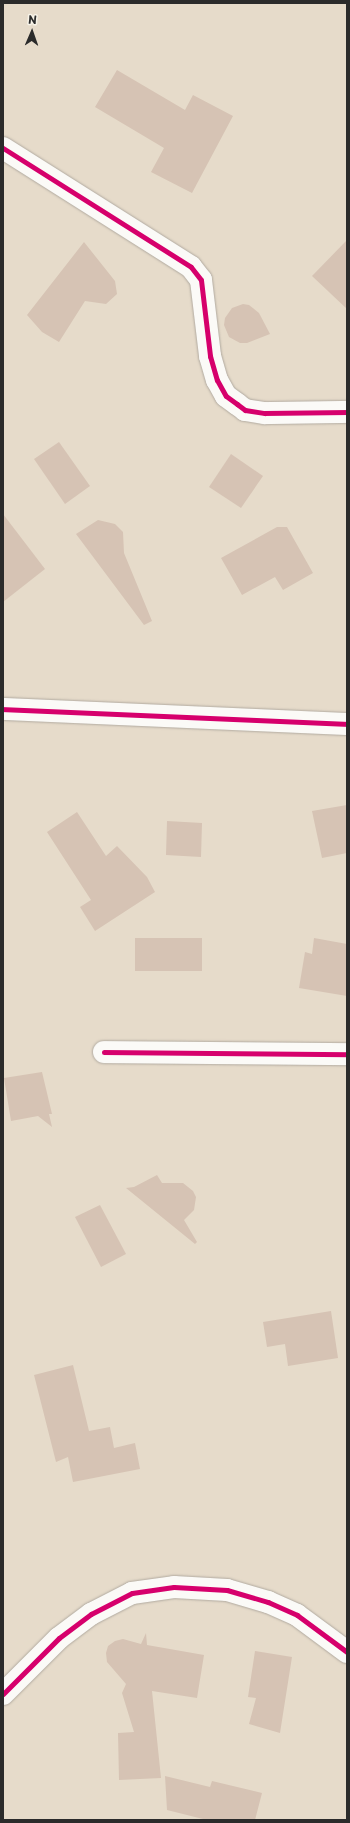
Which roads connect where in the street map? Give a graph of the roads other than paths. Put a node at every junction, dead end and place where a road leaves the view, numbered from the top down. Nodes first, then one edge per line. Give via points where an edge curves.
1 (3, 148) edge
2 (347, 412) edge
3 (3, 709) edge
4 (347, 724) edge
5 (104, 1052) dead end
6 (347, 1054) edge
7 (347, 1652) edge
8 (3, 1694) edge

1 - 2 street via 191,267 201,280 210,356 217,380 226,396 245,410 265,413
3 - 4 street
5 - 6 street
7 - 8 street via 297,1614 268,1602 227,1590 174,1587 132,1593 91,1614 59,1638

